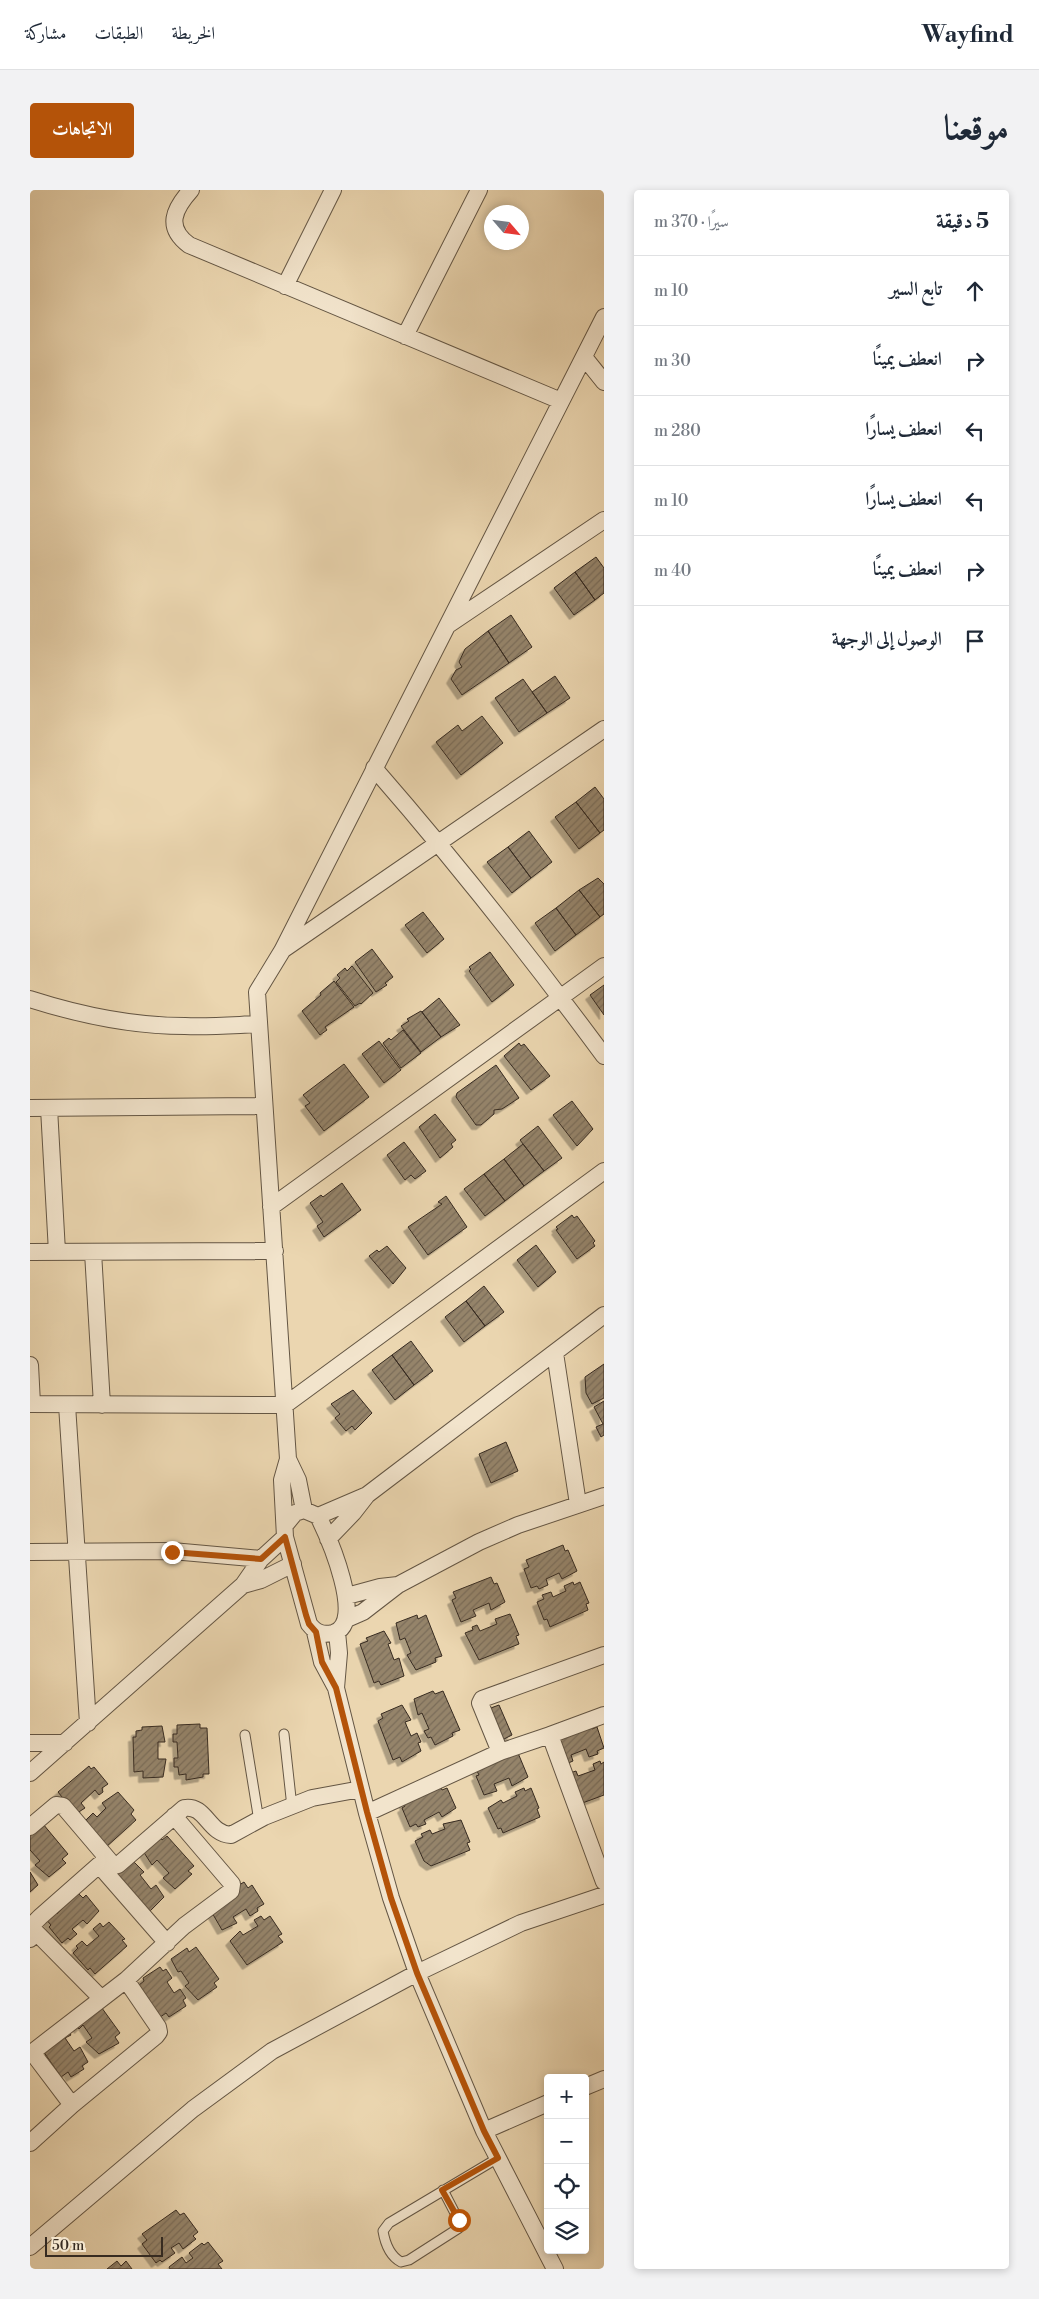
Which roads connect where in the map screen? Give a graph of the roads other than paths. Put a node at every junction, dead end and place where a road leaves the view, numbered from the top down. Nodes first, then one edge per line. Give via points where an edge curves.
1 (191, 190) edge
2 (333, 190) edge
3 (479, 190) edge
4 (285, 286) junction
5 (604, 317) edge
6 (404, 336) junction
7 (584, 356) junction
8 (604, 382) edge
9 (561, 401) junction
10 (604, 520) edge
11 (447, 626) junction
12 (604, 729) edge
13 (374, 768) junction
14 (440, 843) junction
15 (282, 951) junction
16 (604, 966) edge
17 (561, 998) junction
18 (30, 999) edge
19 (259, 1024) junction
20 (604, 1056) edge
21 (264, 1106) junction
22 (30, 1108) edge
23 (48, 1108) junction
24 (604, 1170) edge
25 (271, 1207) junction
26 (30, 1252) edge
27 (57, 1252) junction
28 (93, 1252) junction
29 (275, 1252) junction
30 (604, 1315) edge
31 (555, 1353) junction
32 (30, 1365) edge
33 (31, 1404) edge
34 (67, 1404) junction
35 (102, 1405) junction
36 (285, 1405) junction
37 (288, 1459) junction
38 (367, 1495) junction
39 (604, 1496) edge
40 (578, 1504) junction
41 (311, 1513) junction
42 (285, 1531) junction
43 (328, 1539) junction
44 (30, 1552) edge
45 (77, 1552) junction
46 (261, 1559) junction
47 (293, 1564) junction
48 (243, 1586) junction
49 (398, 1586) junction
50 (347, 1596) junction
51 (342, 1625) junction
52 (316, 1632) junction
53 (604, 1655) edge
54 (336, 1688) junction
55 (604, 1715) edge
56 (88, 1723) junction
57 (284, 1734) dead end
58 (245, 1735) dead end
59 (550, 1735) junction
60 (30, 1742) edge
61 (65, 1742) junction
62 (500, 1752) junction
63 (30, 1773) edge
64 (361, 1789) junction
65 (292, 1807) junction
66 (367, 1812) junction
67 (174, 1816) junction
68 (259, 1820) junction
69 (30, 1827) edge
70 (106, 1866) junction
71 (604, 1882) edge
72 (604, 1895) edge
73 (31, 1931) edge
74 (167, 1943) junction
75 (417, 1973) junction
76 (126, 1980) junction
77 (101, 1998) junction
78 (33, 2048) edge
79 (604, 2079) edge
80 (589, 2085) edge
81 (72, 2105) junction
82 (544, 2105) edge
83 (484, 2131) junction
84 (30, 2143) edge
85 (498, 2158) junction
86 (442, 2190) junction
87 (30, 2247) edge
88 (555, 2269) edge

1 - 4 street via 174,217 182,240
2 - 4 street
3 - 6 street
4 - 6 street
5 - 7 street
6 - 9 street
7 - 8 street
7 - 9 street
9 - 11 street
10 - 11 street
11 - 13 street
12 - 14 street
13 - 14 street
13 - 15 street
14 - 15 street
14 - 17 street
15 - 19 street via 257,992
16 - 17 street
17 - 20 street
17 - 25 street
18 - 19 street via 65,1010 142,1024
19 - 21 street
21 - 23 street
21 - 25 street
22 - 23 street
23 - 27 street
24 - 36 street
25 - 29 street
26 - 27 street
27 - 28 street
28 - 29 street
28 - 35 street
29 - 36 street
30 - 31 street
31 - 38 street
31 - 40 street
32 - 33 street
33 - 34 street
34 - 35 street
34 - 45 street
35 - 36 street
36 - 37 street
37 - 41 street
37 - 42 street via 282,1480
38 - 41 street
38 - 43 street
39 - 40 street
40 - 49 street via 486,1538
41 - 42 street via 295,1514
41 - 43 street
42 - 46 street
42 - 47 street
43 - 50 street
44 - 45 street
45 - 46 street via 172,1552
45 - 56 street
46 - 48 street
47 - 48 street
47 - 52 street via 309,1624
48 - 56 street
49 - 50 street
49 - 51 street
50 - 51 street
51 - 52 street via 325,1634
51 - 54 street
52 - 54 street via 320,1656
53 - 62 street via 482,1699 480,1703
54 - 64 street
55 - 59 street
56 - 61 street
57 - 65 lane
58 - 68 lane
59 - 62 street
59 - 71 street
60 - 61 street
61 - 63 street
62 - 66 street
64 - 65 street via 312,1798
64 - 66 street
65 - 68 street
66 - 75 street via 391,1898
67 - 68 street via 184,1808 195,1807 214,1829 231,1836
67 - 70 street via 124,1860
67 - 74 street via 232,1888
69 - 70 street via 56,1805 63,1806
70 - 73 street via 40,1916
70 - 74 street
72 - 75 street via 521,1923
73 - 77 street
74 - 76 street
75 - 83 street
75 - 87 street via 272,2051 193,2109
76 - 77 street
76 - 81 street via 159,2032
77 - 78 street
78 - 81 street
79 - 80 street
81 - 84 street
82 - 83 street
83 - 85 street
85 - 86 lane
85 - 88 street
86 - 86 lane via 389,2223 384,2231 384,2240 394,2258 401,2262 409,2260 459,2228 459,2220

